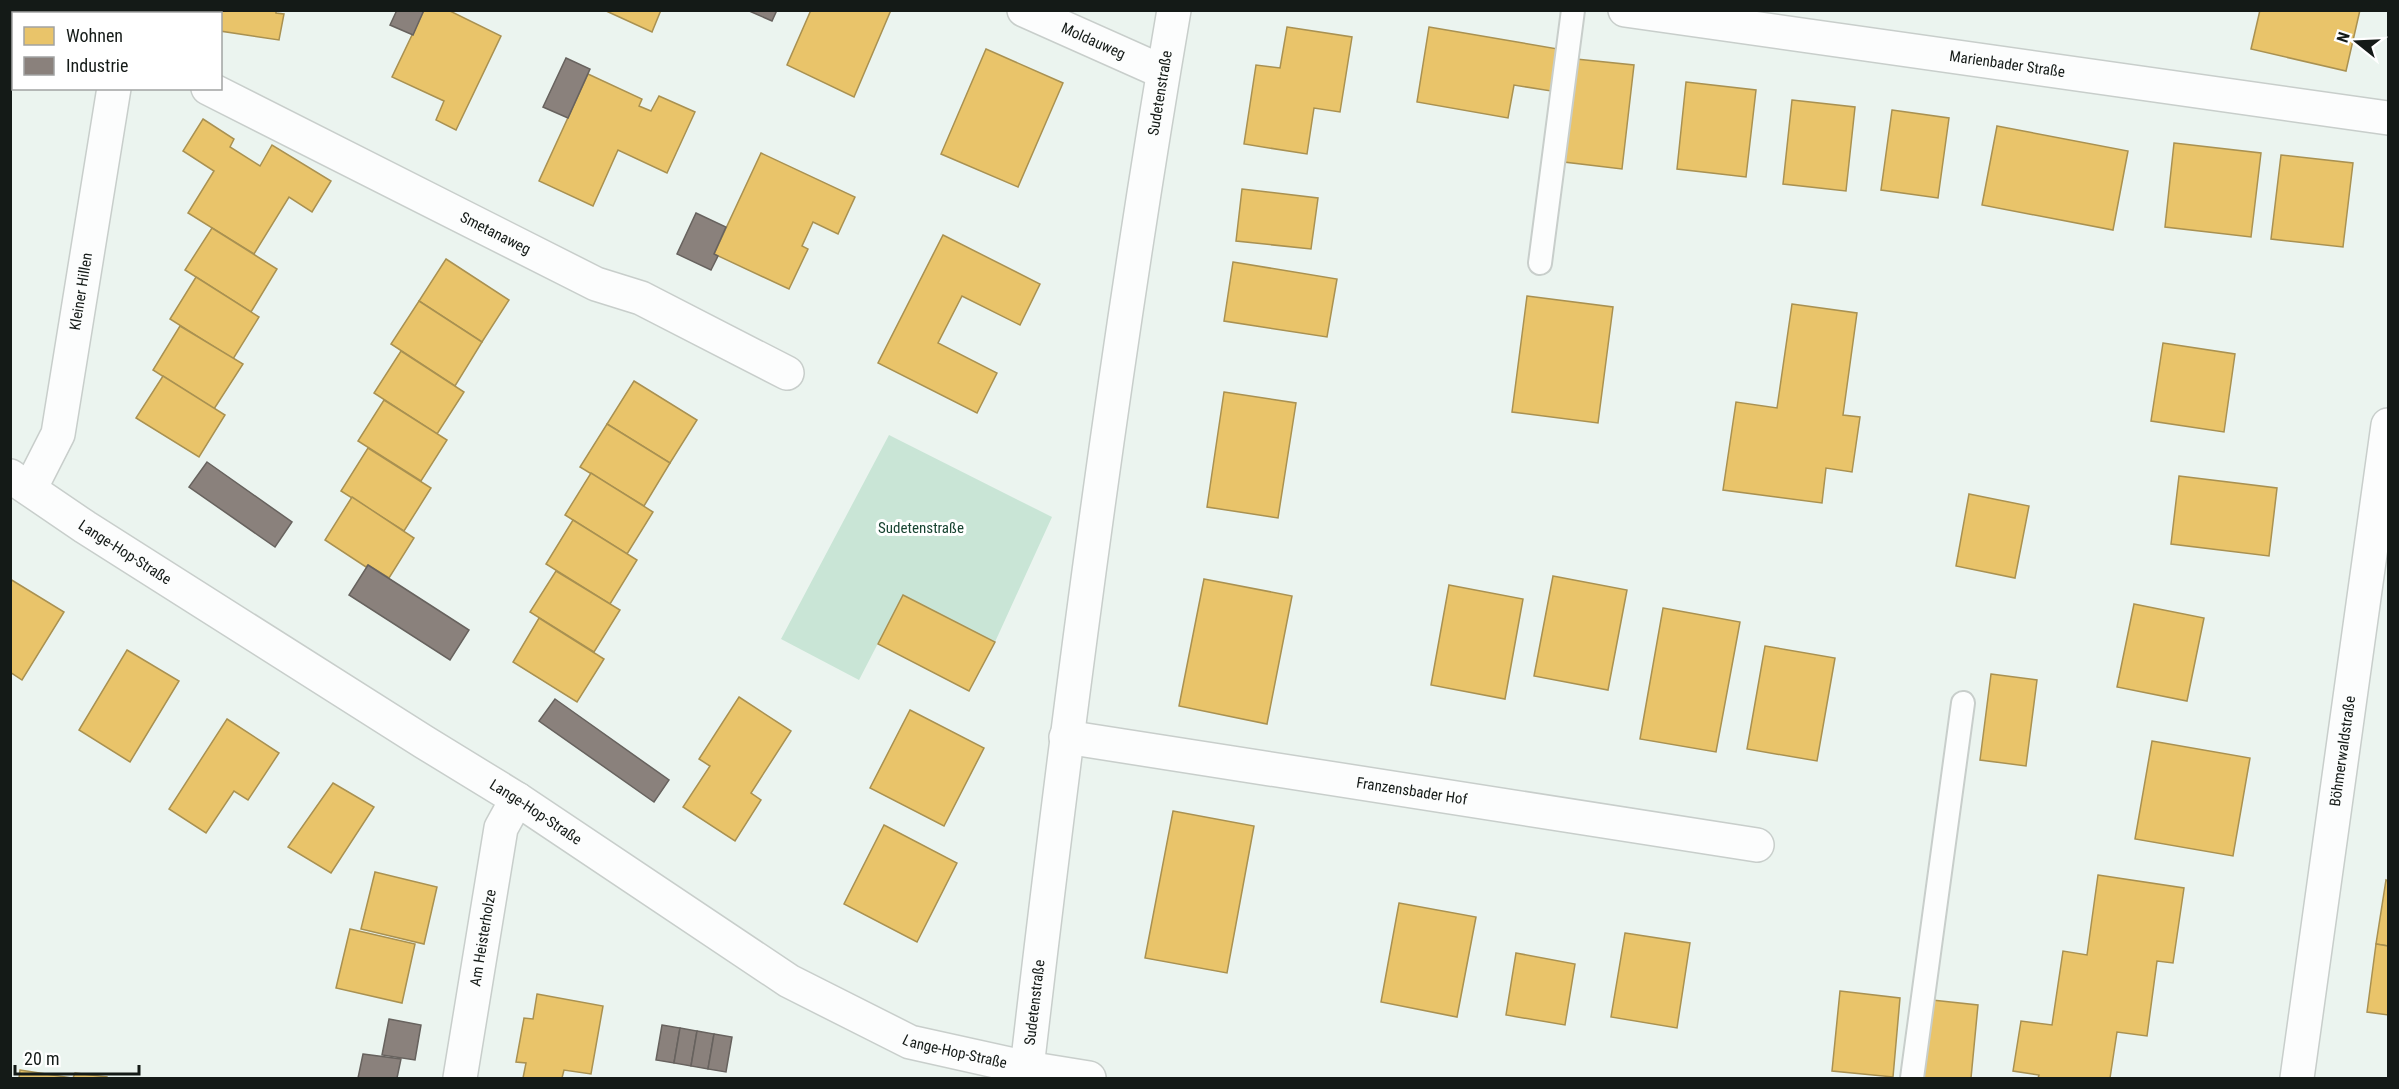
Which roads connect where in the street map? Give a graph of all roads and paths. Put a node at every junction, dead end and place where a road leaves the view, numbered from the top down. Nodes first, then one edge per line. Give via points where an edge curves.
1 (1024, 10) edge
2 (1174, 10) edge
3 (1573, 10) edge
4 (1625, 10) edge
5 (1163, 72) junction
6 (114, 90) edge
7 (212, 90) edge
8 (2388, 118) edge
9 (1540, 263) dead end
10 (786, 373) dead end
11 (2388, 425) edge
12 (2386, 464) edge
13 (20, 483) edge
14 (1963, 703) dead end
15 (1066, 737) junction
16 (517, 799) junction
17 (1756, 845) dead end
18 (1027, 1068) junction
19 (460, 1078) edge
20 (1089, 1078) edge
21 (1912, 1078) edge
22 (2297, 1078) edge

1 - 5 street, Moldauweg
2 - 5 street, Sudetenstraße
3 - 9 lane
4 - 8 street, Marienbader Straße
5 - 15 street, Sudetenstraße
6 - 13 street, Kleiner Hillen via 58,434
7 - 10 street, Smetanaweg via 596,284 641,298
11 - 12 street, Böhmerwaldstraße
12 - 22 street, Böhmerwaldstraße
13 - 16 street, Lange-Hop-Straße
14 - 21 lane
15 - 17 street, Franzensbader Hof
15 - 18 street, Sudetenstraße
16 - 18 street, Lange-Hop-Straße via 789,981 910,1042
16 - 19 street, Am Heisterholze via 501,828
18 - 20 street, Lange-Hop-Straße

